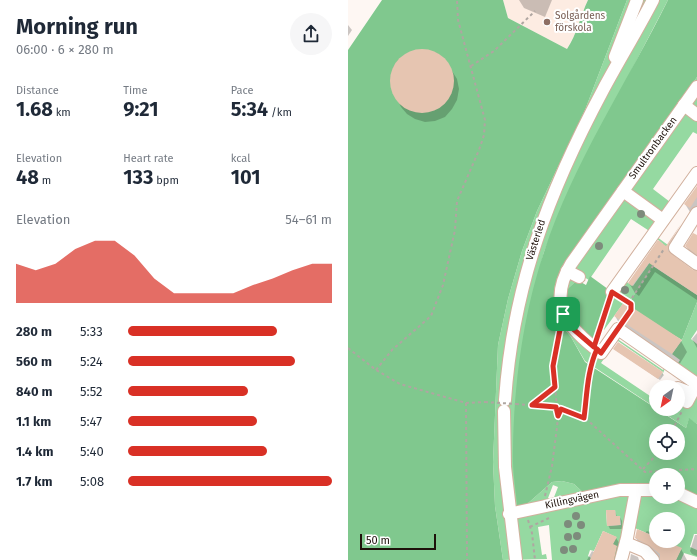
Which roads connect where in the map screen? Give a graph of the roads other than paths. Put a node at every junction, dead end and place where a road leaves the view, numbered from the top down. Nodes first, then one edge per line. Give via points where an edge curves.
1 (637, 0) edge
2 (653, 0) edge
3 (697, 87) edge
4 (603, 90) junction
5 (684, 105) junction
6 (697, 115) edge
7 (697, 173) edge
8 (623, 191) junction
9 (697, 213) edge
10 (663, 220) junction
11 (697, 264) edge
12 (566, 271) junction
13 (579, 278) dead end
14 (612, 292) road end
15 (693, 391) edge
16 (636, 490) junction
17 (649, 490) edge
18 (685, 496) edge
19 (697, 502) edge
20 (509, 514) junction
21 (626, 543) junction
22 (516, 560) edge
23 (621, 560) edge
24 (653, 560) edge

1 - 4 street, Västerled
2 - 4 street, Västerled
3 - 5 street, Smultronbacken
4 - 20 street, Västerled via 566,165 538,233 514,322 505,467
5 - 6 street
5 - 8 street, Smultronbacken
7 - 10 street
8 - 10 street
8 - 12 street, Smultronbacken
9 - 11 street via 675,248
10 - 14 street
12 - 13 street
12 - 15 street, Smultronbacken via 560,292 563,314 572,328 601,353 618,329
16 - 17 street, Killingvägen
16 - 20 street, Killingvägen via 620,490
16 - 21 street
18 - 19 street
20 - 22 street, Västerled
21 - 23 street
21 - 24 street via 645,551

